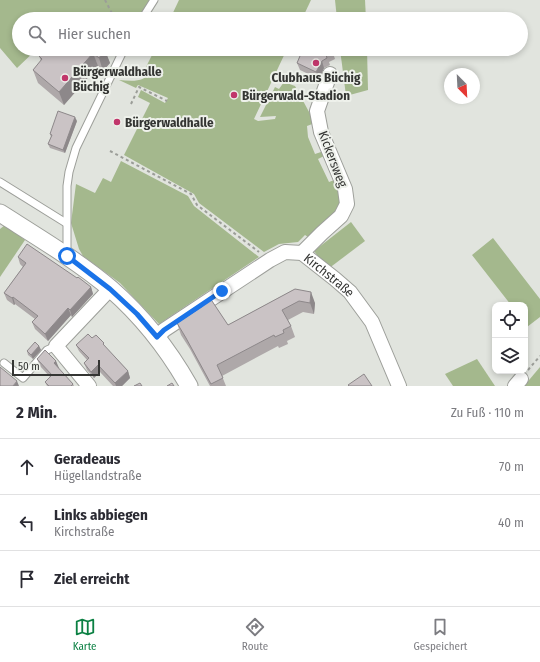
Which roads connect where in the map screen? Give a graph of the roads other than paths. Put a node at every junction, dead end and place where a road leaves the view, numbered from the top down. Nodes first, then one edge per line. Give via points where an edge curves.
1 (154, 0) edge
2 (146, 12) edge
3 (120, 56) edge
4 (330, 74) dead end
5 (0, 182) edge
6 (0, 213) edge
7 (66, 223) junction
8 (302, 253) junction
9 (67, 256) junction
10 (110, 289) junction
11 (157, 337) junction
12 (56, 346) junction
13 (4, 363) dead end
14 (398, 385) edge
15 (89, 386) edge
16 (189, 386) edge

1 - 2 lane
3 - 7 lane via 76,148 68,186
4 - 8 street, Kickersweg via 317,111 322,132 345,189 347,204 341,216
5 - 7 lane
6 - 9 street
7 - 9 lane
8 - 11 street, Kirchstraße via 286,252 270,260
8 - 14 street, Kirchstraße via 335,278 364,310 378,334
9 - 10 street
10 - 11 street
10 - 12 street
11 - 16 street via 172,356
12 - 13 lane via 47,350 23,378
12 - 15 street

